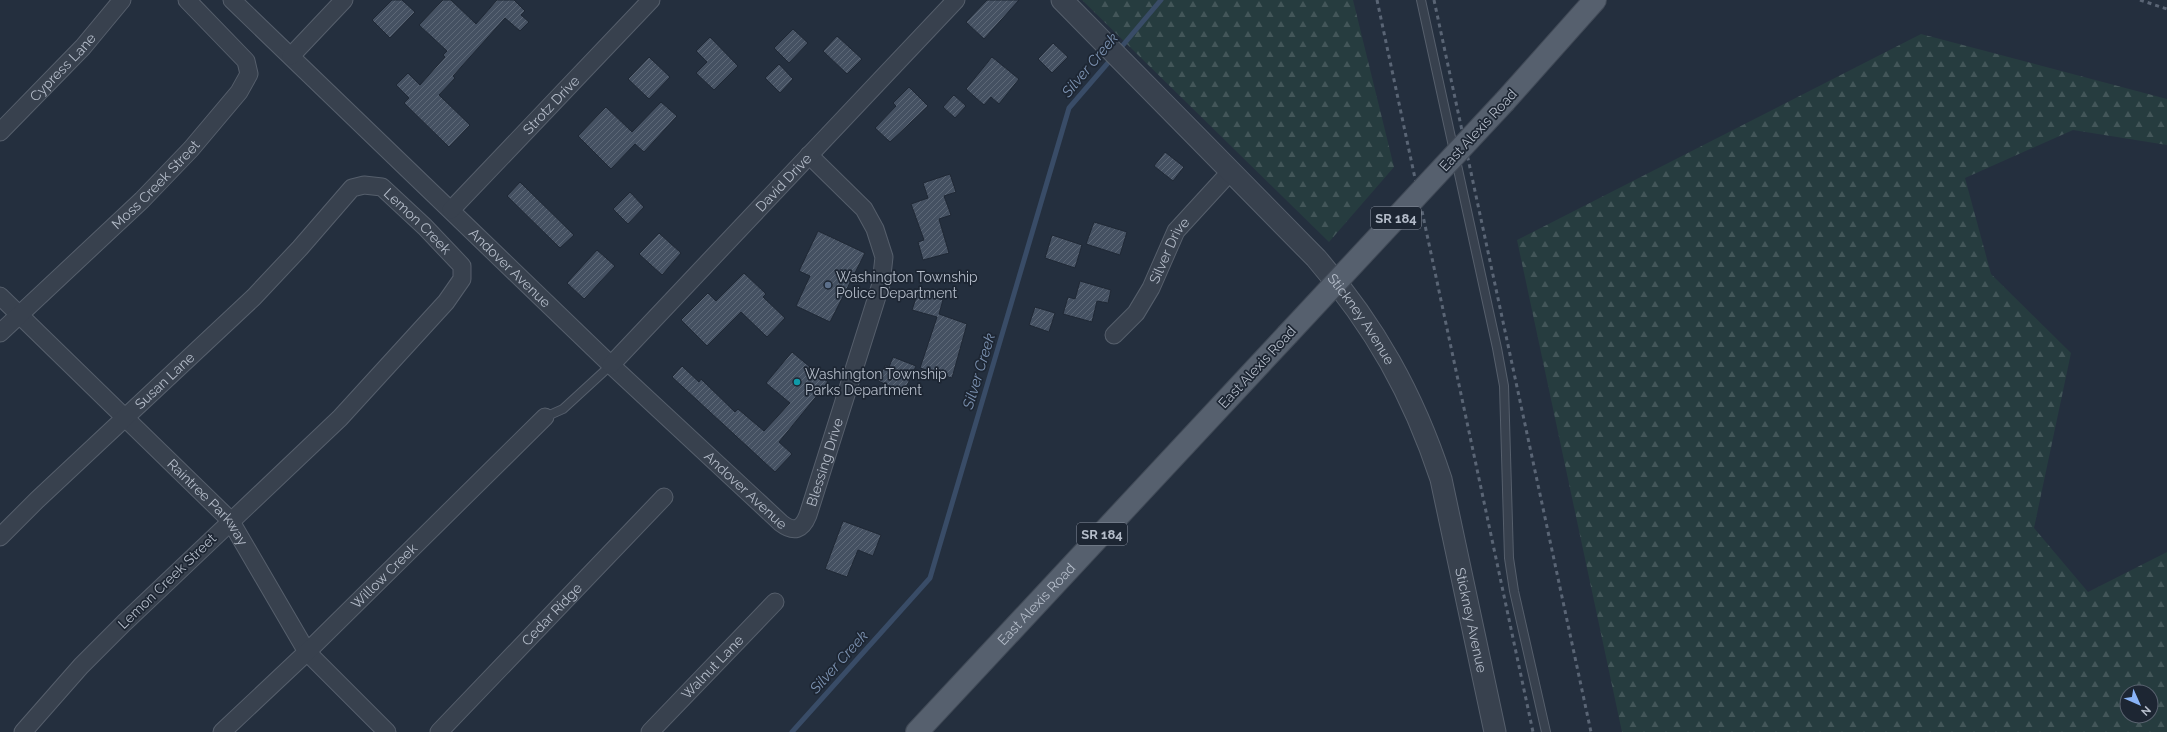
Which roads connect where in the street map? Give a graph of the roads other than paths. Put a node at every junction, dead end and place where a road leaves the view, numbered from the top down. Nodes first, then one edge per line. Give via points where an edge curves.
1 (122, 0) edge
2 (187, 0) edge
3 (232, 0) edge
4 (344, 0) edge
5 (651, 0) edge
6 (956, 0) edge
7 (1062, 0) edge
8 (1421, 0) edge
9 (1595, 0) edge
10 (291, 56) junction
11 (0, 132) edge
12 (809, 155) junction
13 (1231, 171) junction
14 (451, 210) junction
15 (325, 220) joint
16 (0, 296) edge
17 (20, 315) junction
18 (434, 316) joint
19 (0, 333) edge
20 (1114, 335) dead end
21 (611, 365) junction
22 (545, 417) joint
23 (126, 418) junction
24 (664, 497) dead end
25 (230, 520) junction
26 (792, 530) joint
27 (0, 537) edge
28 (775, 602) dead end
29 (306, 652) junction
30 (23, 732) edge
31 (222, 732) edge
32 (387, 732) edge
33 (439, 732) edge
34 (650, 732) edge
35 (917, 732) edge
36 (1495, 732) edge
37 (1546, 732) edge

1 - 11 street, Cypress Lane via 77,53
2 - 17 street, Moss Creek Street via 246,61 249,74 239,92 142,200
3 - 10 street, Andover Avenue
4 - 10 street
5 - 14 street, Strotz Drive
6 - 12 street, David Drive
7 - 13 street, Stickney Avenue
8 - 37 lane via 1504,386 1509,558 1514,592
9 - 35 main road, East Alexis Road / SR 184, bridge
10 - 14 street, Andover Avenue
12 - 21 street, David Drive
12 - 26 street, Blessing Drive via 864,209 878,238 884,257 884,268 805,524 799,529
13 - 20 street, Silver Drive via 1176,231 1151,288 1136,313
13 - 36 street, Stickney Avenue via 1293,233 1339,285 1399,375 1428,441 1450,517
14 - 21 street, Andover Avenue
15 - 18 street, Lemon Creek via 352,188 364,185 382,187 462,266 462,279
15 - 23 street, Susan Lane via 254,297
16 - 17 street, Raintree Parkway
17 - 19 street, Moss Creek Street
17 - 23 street, Raintree Parkway
18 - 25 street, Lemon Creek Street via 340,418
21 - 22 lane via 563,409
21 - 26 street, Andover Avenue via 781,523
22 - 29 street, Willow Creek
23 - 25 street, Raintree Parkway
23 - 27 street, Susan Lane
24 - 33 street, Cedar Ridge
25 - 29 street, Raintree Parkway
25 - 30 street, Lemon Creek Street via 81,666
28 - 34 street, Walnut Lane
29 - 31 street, Willow Creek
29 - 32 street, Raintree Parkway

